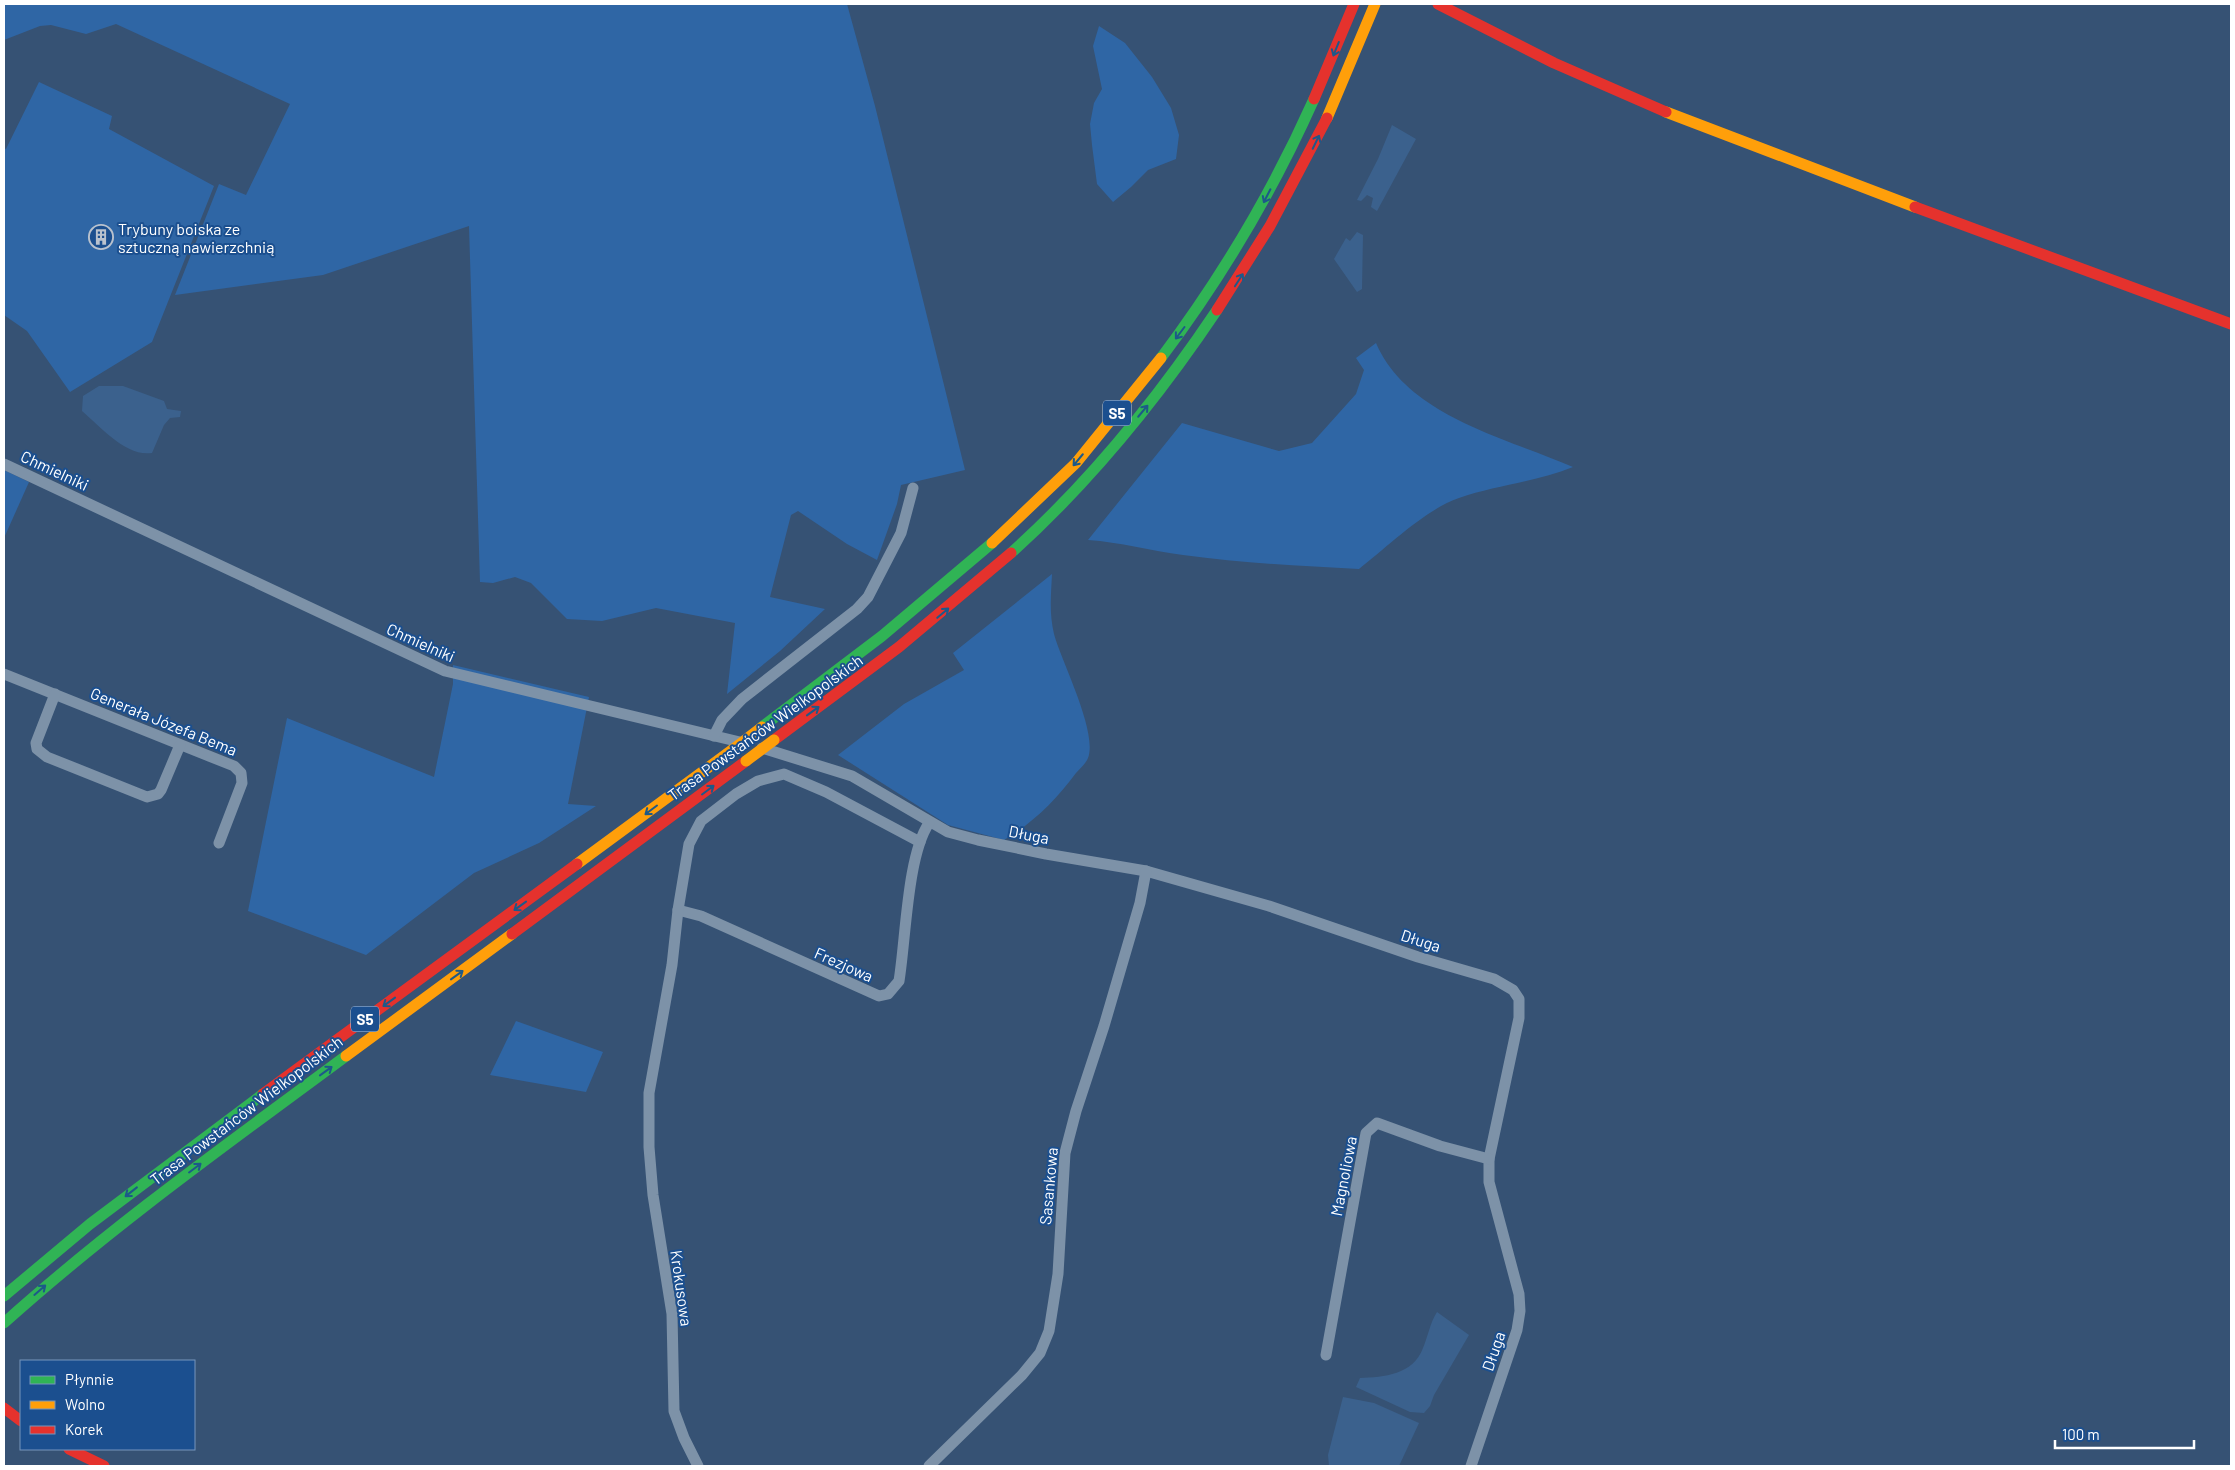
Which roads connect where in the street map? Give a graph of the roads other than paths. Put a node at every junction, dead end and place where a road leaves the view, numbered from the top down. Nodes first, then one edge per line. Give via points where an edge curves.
1 (1354, 4) edge
2 (1375, 4) edge
3 (1438, 4) edge
4 (2231, 324) edge
5 (4, 464) edge
6 (913, 488) dead end
7 (4, 674) edge
8 (56, 694) junction
9 (714, 736) junction
10 (180, 745) junction
11 (852, 776) joint
12 (929, 823) junction
13 (920, 842) junction
14 (219, 843) dead end
15 (1146, 871) junction
16 (678, 910) junction
17 (1489, 1159) junction
18 (4, 1296) edge
19 (4, 1323) edge
20 (1326, 1355) dead end
21 (5, 1410) edge
22 (20, 1420) edge
23 (71, 1450) edge
24 (104, 1466) edge
25 (698, 1466) edge
26 (929, 1466) edge
27 (1472, 1466) edge

1 -> 18 main road, Trasa Powstańców Wielkopolskich / S5, bridge via 1300,132 1259,211 1218,278 1141,385 1072,468 1019,520 868,648 157,1172
19 -> 2 main road, Trasa Powstańców Wielkopolskich / S5, bridge via 62,1271 158,1195 921,631 1020,546 1077,488 1160,390 1227,299 1295,186
3 - 4 main road via 1624,96
5 - 9 street, Chmielniki via 445,671
6 - 9 street via 901,533 868,597 742,699 722,720
7 - 8 street, Generała Józefa Bema
8 - 10 street, Generała Józefa Bema
8 - 10 street via 36,743 46,757 147,797 161,790
9 - 11 street, Chmielniki
10 - 14 street, Generała Józefa Bema via 234,766 241,773 242,783
11 - 12 street, Długa
12 - 13 street, Frezjowa
12 - 15 street, Długa via 978,840
13 - 16 street, Krokusowa via 826,792 784,774 758,781 701,822 689,844
13 - 16 street, Frezjowa via 899,981 888,994 879,996 701,916
15 - 17 street, Długa via 1269,906 1418,957 1494,979 1513,990 1519,999 1519,1018
15 - 26 street, Sasankowa via 1140,903 1065,1153 1058,1274 1045,1343 1022,1375
16 - 25 street, Krokusowa via 672,965 649,1093 652,1196 672,1314 674,1412
17 - 20 street, Magnoliowa via 1440,1146 1377,1123 1366,1133
17 - 27 street, Długa via 1489,1182 1519,1294 1520,1311 1513,1343
21 - 22 main road
23 - 24 main road

